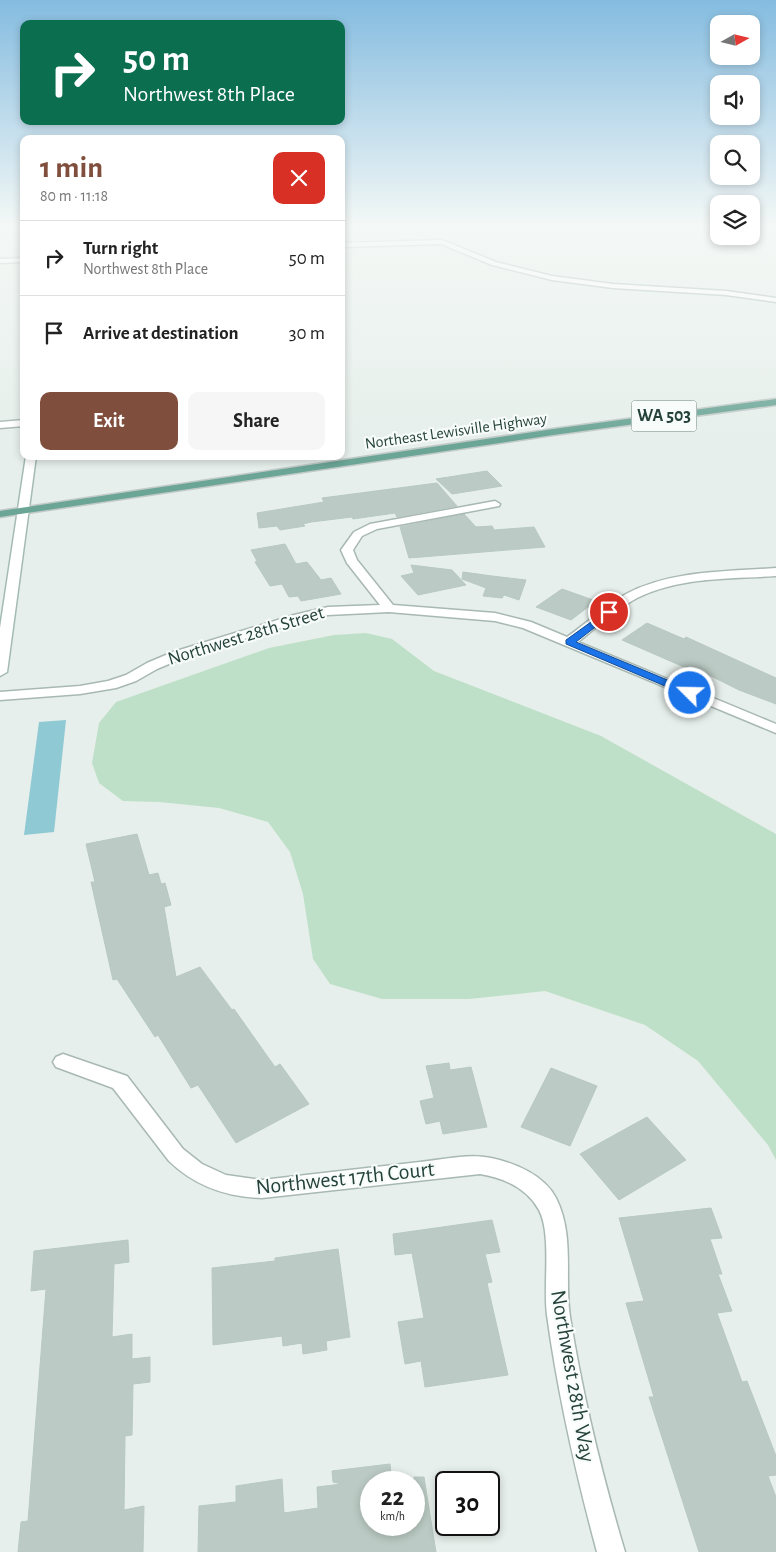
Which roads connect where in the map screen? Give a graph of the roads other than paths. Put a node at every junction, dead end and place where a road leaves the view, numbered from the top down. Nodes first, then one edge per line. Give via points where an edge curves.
1 (742, 295) edge
2 (776, 300) edge
3 (776, 402) edge
4 (20, 423) edge
5 (0, 425) edge
6 (30, 460) edge
7 (495, 504) dead end
8 (23, 511) junction
9 (0, 514) edge
10 (776, 572) edge
11 (389, 608) junction
12 (569, 642) junction
13 (0, 672) edge
14 (0, 696) edge
15 (776, 729) edge
16 (63, 1062) dead end
17 (524, 1179) joint
18 (611, 1552) edge

1 - 2 street
3 - 8 main road, Northeast Lewisville Highway / WA 503
4 - 5 street
6 - 8 street
7 - 11 street via 385,523 365,529 353,539 348,550 351,561
8 - 9 main road, WA 503
8 - 13 street
10 - 12 street via 692,578 652,587 621,602
11 - 12 street, Northwest 28th Street via 495,617 527,625
11 - 14 street, Northwest 28th Street via 344,609 298,618 178,655 111,685
12 - 15 street, Northwest 28th Street
16 - 17 street, Northwest 17th Court via 120,1082 186,1166 230,1186 262,1189 480,1165 495,1167
17 - 18 street, Northwest 28th Way via 547,1203 553,1218 556,1294 565,1357

